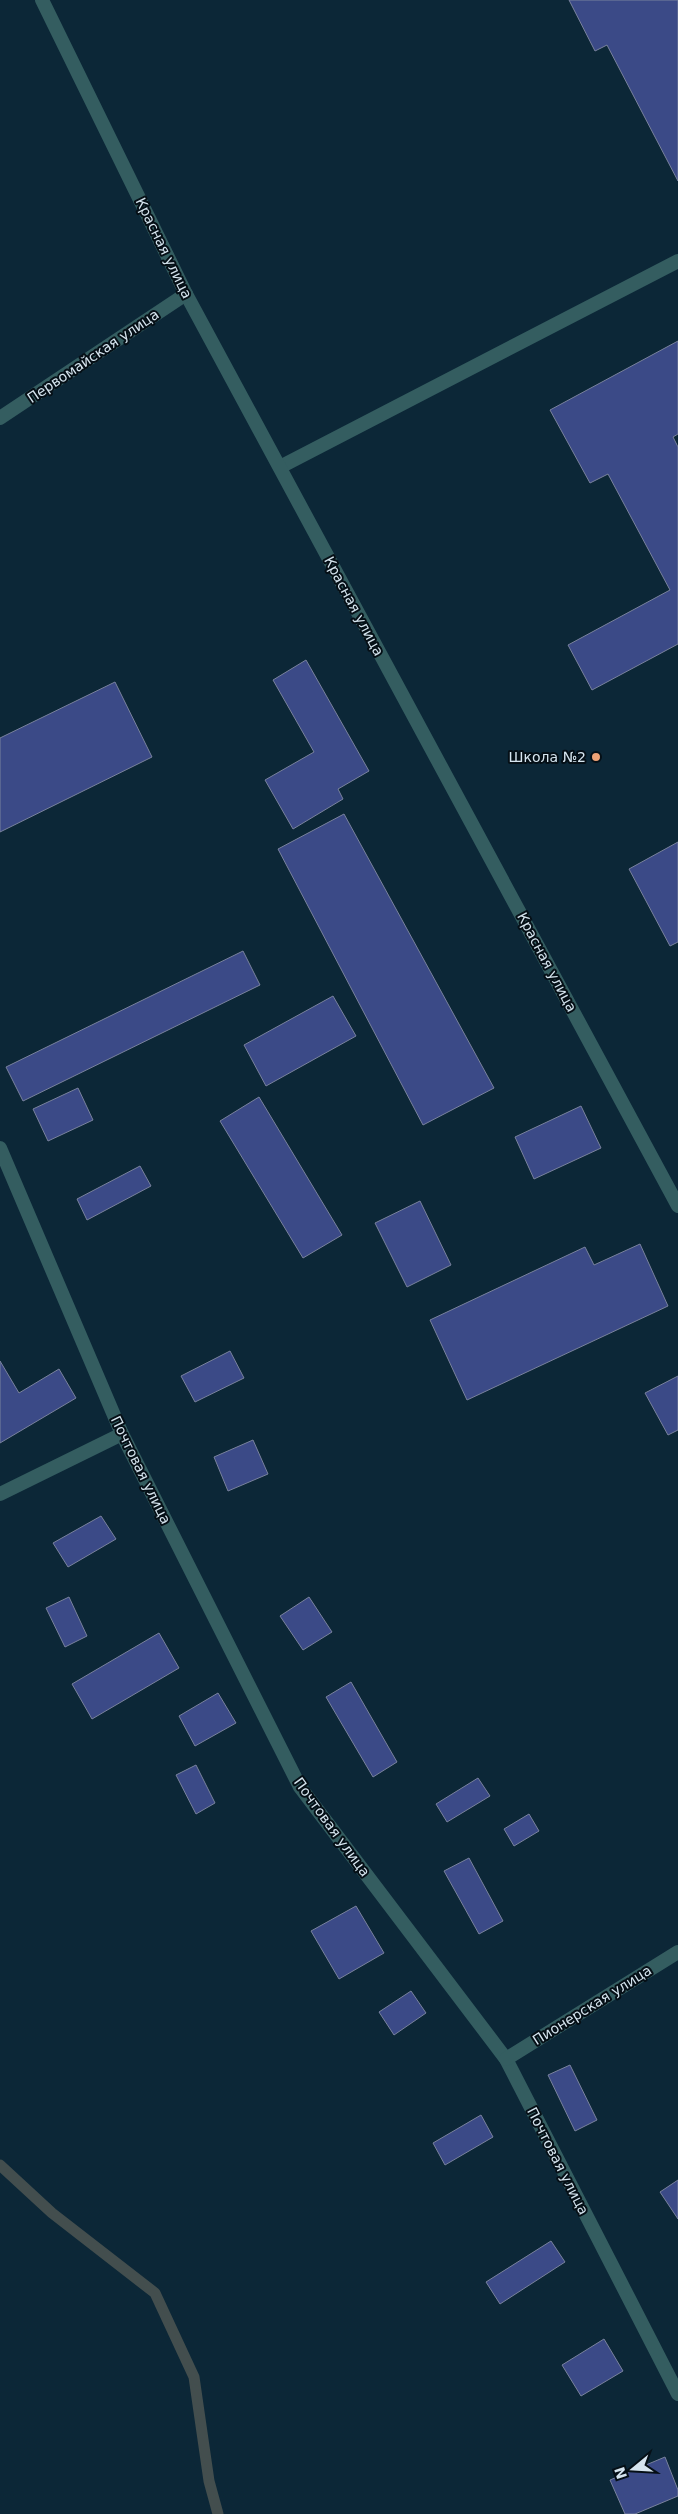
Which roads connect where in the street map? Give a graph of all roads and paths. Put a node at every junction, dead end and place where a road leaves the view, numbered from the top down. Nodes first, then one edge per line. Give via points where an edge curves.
1 (42, 0) edge
2 (678, 262) edge
3 (186, 294) junction
4 (0, 418) edge
5 (280, 467) junction
6 (0, 1148) edge
7 (678, 1206) edge
8 (122, 1434) junction
9 (0, 1494) edge
10 (678, 1952) edge
11 (506, 2059) junction
12 (678, 2394) edge

1 - 3 street, Красная улица
2 - 5 street
3 - 4 street, Первомайская улица
3 - 5 street, Красная улица
5 - 7 street, Красная улица
6 - 8 street, Почтовая улица
8 - 9 street
8 - 11 street, Почтовая улица via 300,1787
10 - 11 street, Пионерская улица
11 - 12 street, Почтовая улица

